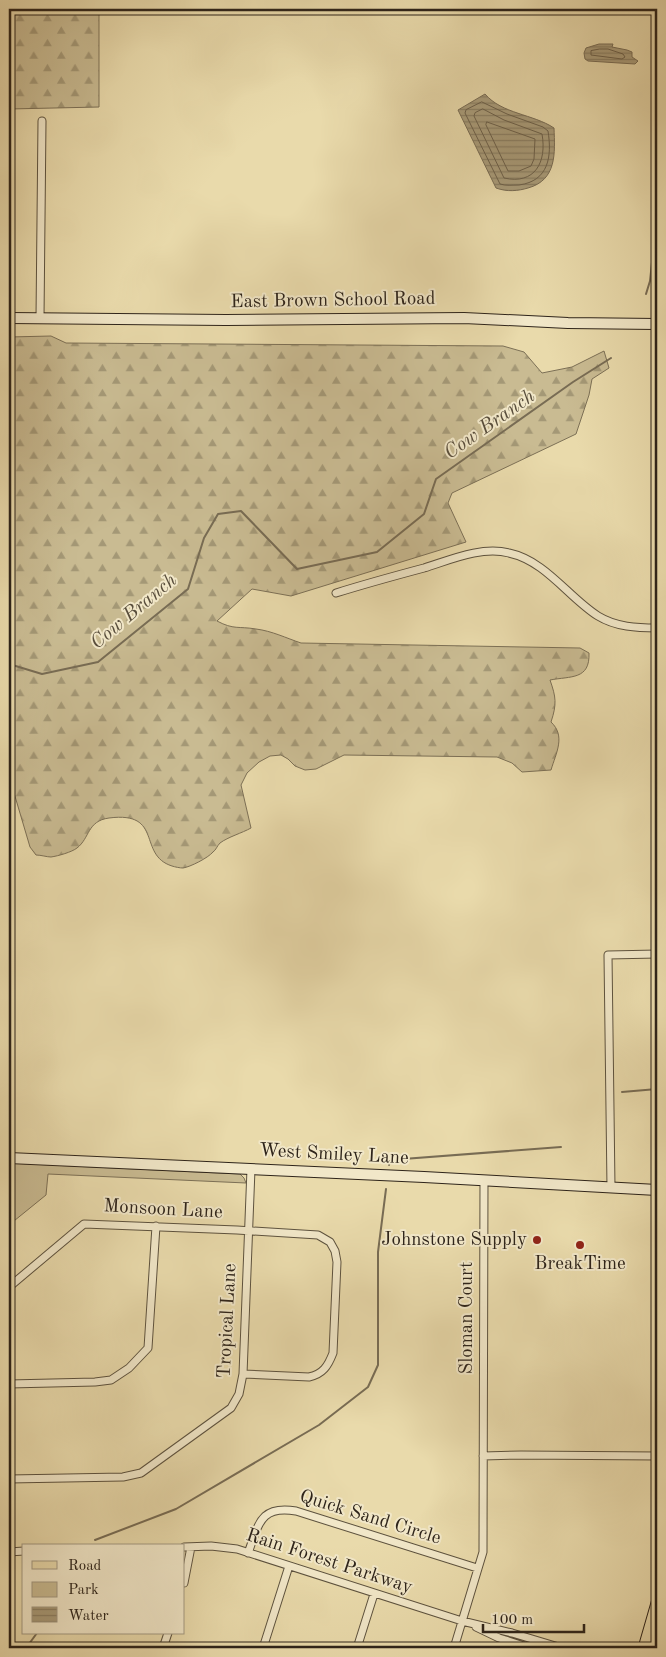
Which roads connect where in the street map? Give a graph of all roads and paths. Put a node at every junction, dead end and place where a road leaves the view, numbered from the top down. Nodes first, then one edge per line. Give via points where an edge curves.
1 (42, 121) dead end
2 (9, 318) edge
3 (40, 318) junction
4 (657, 324) edge
5 (336, 593) dead end
6 (657, 628) edge
7 (657, 954) edge
8 (9, 1158) edge
9 (251, 1169) junction
10 (484, 1180) junction
11 (611, 1187) junction
12 (657, 1190) edge
13 (156, 1226) junction
14 (248, 1230) junction
15 (9, 1287) edge
16 (244, 1374) junction
17 (9, 1384) edge
18 (483, 1456) junction
19 (657, 1456) edge
20 (9, 1479) edge
21 (188, 1547) edge
22 (22, 1551) edge
23 (9, 1552) edge
24 (248, 1553) junction
25 (289, 1566) junction
26 (477, 1568) junction
27 (185, 1574) edge
28 (374, 1594) junction
29 (657, 1604) edge
30 (462, 1621) junction
31 (167, 1634) edge
32 (649, 1647) edge
33 (163, 1648) edge
34 (263, 1648) edge
35 (357, 1648) edge
36 (454, 1648) edge
37 (530, 1648) edge
38 (562, 1648) edge

1 - 3 street
2 - 3 street, East Brown School Road
3 - 4 street, East Brown School Road via 464,318
5 - 6 street via 461,557 490,551 507,552 524,557 542,569 599,617 622,626
7 - 11 street via 608,955
8 - 9 street, West Smiley Lane
9 - 10 street, West Smiley Lane
9 - 14 street, Tropical Lane
10 - 11 street, West Smiley Lane
10 - 18 street, Sloman Court
11 - 12 street, West Smiley Lane
13 - 14 street, Monsoon Lane
13 - 15 street, Monsoon Lane via 84,1224
13 - 17 street via 148,1348 139,1359 111,1380
14 - 16 street, Tropical Lane
14 - 16 street, Monsoon Lane via 318,1235 330,1242 337,1262 333,1353 328,1365 309,1378
16 - 20 street, Tropical Lane via 239,1394 230,1408 141,1473 123,1478
18 - 19 street
18 - 26 street, Sloman Court via 483,1552
21 - 24 street, Rain Forest Parkway via 224,1547
21 - 27 street
22 - 23 street
24 - 25 street, Rain Forest Parkway
24 - 26 street, Quick Sand Circle via 265,1516 270,1511 286,1509
25 - 28 street, Rain Forest Parkway
25 - 34 street
26 - 30 street, Sloman Court
28 - 30 street, Rain Forest Parkway
28 - 35 street
29 - 32 main road
30 - 36 street, Sloman Court
30 - 37 street, Rain Forest Parkway
30 - 38 street, Rain Forest Parkway
31 - 33 street

